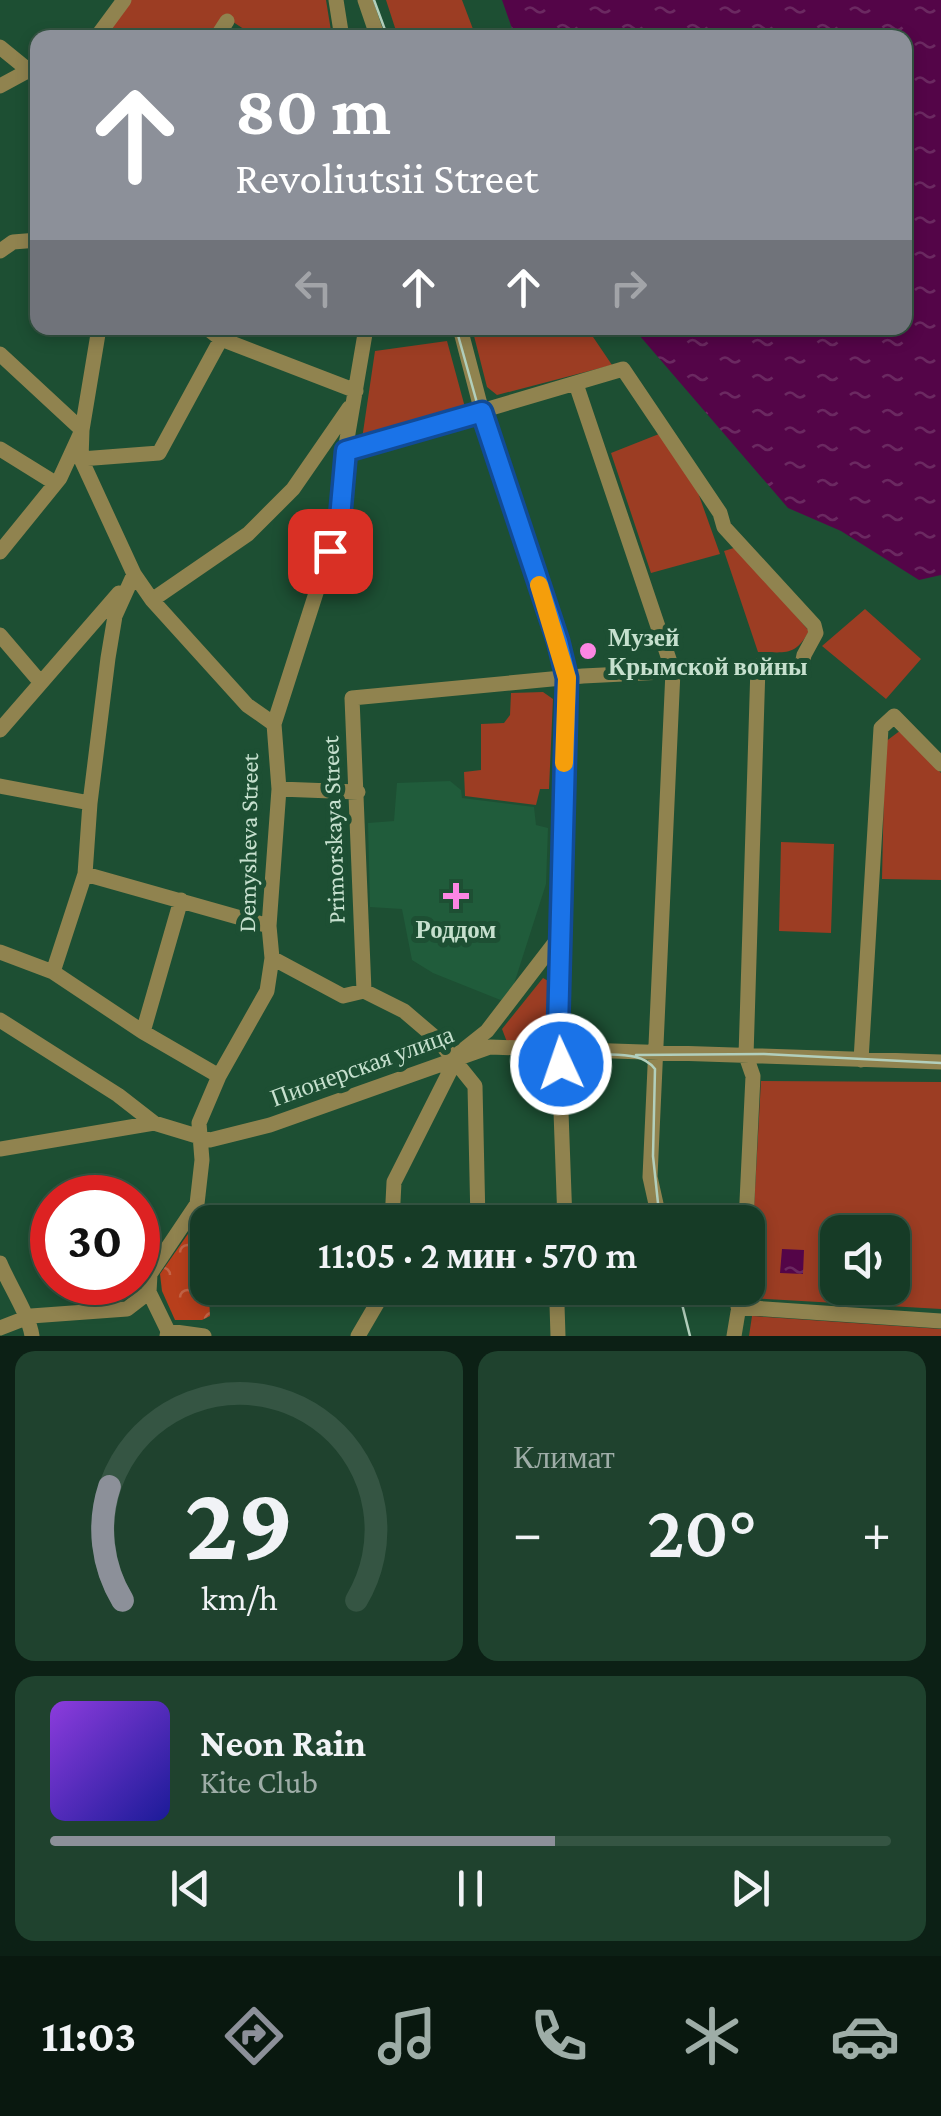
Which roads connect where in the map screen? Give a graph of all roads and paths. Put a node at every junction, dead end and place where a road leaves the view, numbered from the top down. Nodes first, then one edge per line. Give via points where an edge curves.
1 (124, 0) edge
2 (336, 0) edge
3 (365, 0) edge
4 (227, 21) dead end
5 (102, 30) edge
6 (221, 30) edge
7 (341, 30) edge
8 (375, 30) edge
9 (0, 47) edge
10 (30, 68) edge
11 (30, 74) edge
12 (0, 86) edge
13 (30, 241) edge
14 (0, 251) edge
15 (98, 335) edge
16 (217, 335) edge
17 (365, 335) edge
18 (462, 335) edge
19 (222, 339) junction
20 (0, 354) edge
21 (576, 384) junction
22 (356, 394) junction
23 (482, 412) junction
24 (82, 430) junction
25 (0, 450) edge
26 (320, 452) junction
27 (345, 456) junction
28 (81, 459) junction
29 (54, 484) junction
30 (0, 552) edge
31 (134, 574) junction
32 (152, 600) junction
33 (0, 635) edge
34 (758, 666) junction
35 (674, 671) junction
36 (567, 678) junction
37 (40, 683) junction
38 (274, 724) junction
39 (0, 730) edge
40 (941, 764) edge
41 (0, 786) edge
42 (279, 789) junction
43 (358, 792) junction
44 (90, 803) junction
45 (85, 874) junction
46 (181, 900) junction
47 (269, 926) junction
48 (560, 936) junction
49 (0, 952) edge
50 (272, 958) junction
51 (54, 972) junction
52 (364, 990) junction
53 (0, 1020) edge
54 (143, 1032) junction
55 (489, 1039) junction
56 (559, 1050) junction
57 (656, 1053) junction
58 (746, 1056) junction
59 (453, 1058) junction
60 (861, 1060) junction
61 (941, 1062) edge
62 (219, 1076) junction
63 (118, 1095) junction
64 (154, 1123) junction
65 (106, 1132) junction
66 (200, 1139) junction
67 (0, 1149) edge
68 (393, 1205) edge
69 (478, 1205) edge
70 (564, 1205) edge
71 (656, 1205) edge
72 (747, 1205) edge
73 (160, 1259) edge
74 (0, 1263) edge
75 (132, 1305) edge
76 (155, 1305) edge
77 (376, 1305) edge
78 (557, 1305) edge
79 (738, 1307) joint
80 (26, 1317) junction
81 (941, 1321) edge
82 (0, 1328) edge
83 (168, 1333) edge
84 (32, 1336) edge
85 (204, 1336) edge
86 (358, 1336) edge
87 (558, 1336) edge
88 (734, 1336) edge

1 - 5 street
2 - 7 street
3 - 8 street
4 - 6 street
9 - 10 street
11 - 12 street
13 - 14 street
15 - 24 street
16 - 19 street
17 - 22 street, Demysheva Street
18 - 23 street
19 - 22 street
19 - 28 street via 159,453
20 - 24 street
21 - 23 street
21 - 34 street, Primorskaya Street via 623,369 724,527 814,625 802,665
21 - 35 street
22 - 26 street
22 - 27 street, Demysheva Street
23 - 27 street
23 - 36 street
24 - 28 street
24 - 29 street
25 - 29 street
26 - 27 street
26 - 32 street via 248,534
27 - 38 street, Demysheva Street via 340,518
28 - 31 street
29 - 30 street
31 - 32 street
31 - 37 street
31 - 44 street via 115,616
32 - 38 street via 247,704
33 - 37 street
34 - 35 street, Primorskaya Street
34 - 58 street
35 - 36 street, Primorskaya Street
35 - 57 street
36 - 43 street, Primorskaya Street via 352,698
36 - 48 street
37 - 39 street
38 - 42 street, Demysheva Street
40 - 60 street via 894,716 881,728
41 - 44 street
42 - 43 street
42 - 47 street, Demysheva Street
43 - 52 street, Primorskaya Street
44 - 45 street
45 - 46 street
45 - 51 street
46 - 47 street
46 - 54 street
47 - 50 street, Demysheva Street
48 - 55 street
48 - 56 street
49 - 51 street
50 - 52 street via 343,996
50 - 62 street, Demysheva Street via 260,1008
51 - 54 street
52 - 59 street via 404,1011
53 - 63 street
54 - 62 street
55 - 56 street, Пионерская улица
55 - 59 street
56 - 57 street, Пионерская улица
56 - 70 street
57 - 58 street, Пионерская улица
57 - 71 street via 650,1178
58 - 60 street, Пионерская улица
58 - 72 street via 753,1076
59 - 66 street, Пионерская улица via 270,1125
59 - 68 street via 394,1182
59 - 69 street via 475,1086
60 - 61 street, Пионерская улица
62 - 66 street, Demysheva Street via 198,1123
63 - 64 street
63 - 65 street via 123,1116
64 - 65 street, Пионерская улица
64 - 66 street, Пионерская улица
65 - 67 street, Пионерская улица
66 - 73 street, Demysheva Street via 197,1204
74 - 80 street
75 - 80 street
76 - 83 street
77 - 86 street
78 - 87 street
79 - 81 street
79 - 88 street
80 - 82 street
80 - 84 street
83 - 85 street

